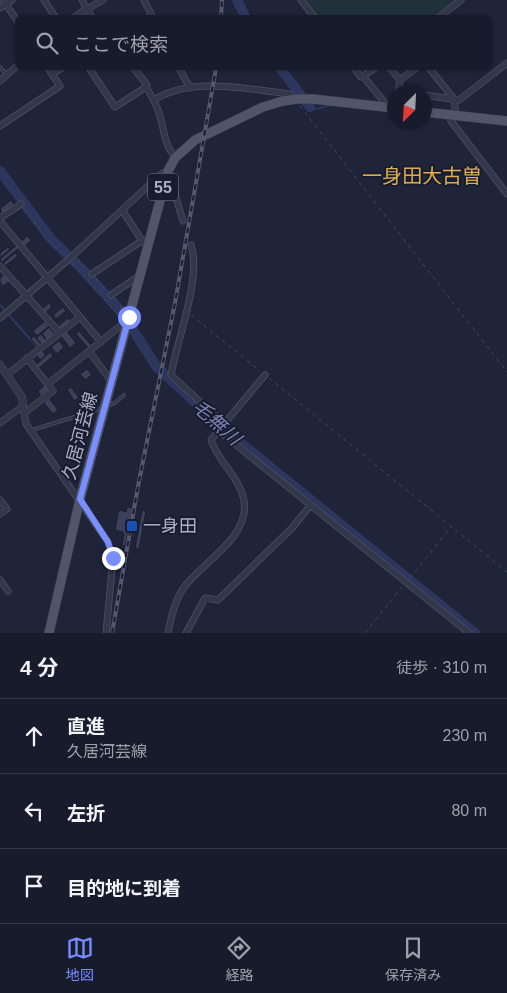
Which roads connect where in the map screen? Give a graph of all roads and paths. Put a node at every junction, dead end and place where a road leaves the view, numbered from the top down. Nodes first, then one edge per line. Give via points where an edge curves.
1 (12, 0) edge
2 (44, 0) edge
3 (82, 0) edge
4 (103, 0) edge
5 (144, 0) edge
6 (301, 0) edge
7 (461, 0) edge
8 (3, 4) edge
9 (87, 9) junction
10 (54, 15) edge
11 (78, 15) edge
12 (90, 15) edge
13 (152, 15) edge
14 (313, 15) edge
15 (442, 15) edge
16 (15, 18) edge
17 (507, 63) edge
18 (0, 67) edge
19 (15, 68) edge
20 (49, 70) edge
21 (59, 70) edge
22 (91, 70) edge
23 (136, 70) edge
24 (180, 70) edge
25 (356, 70) edge
26 (372, 70) edge
27 (392, 70) edge
28 (413, 70) edge
29 (431, 70) edge
30 (52, 74) junction
31 (6, 75) junction
32 (364, 76) junction
33 (400, 80) junction
34 (0, 81) edge
35 (400, 85) edge
36 (146, 87) junction
37 (190, 88) junction
38 (273, 92) junction
39 (432, 97) edge
40 (296, 99) junction
41 (454, 99) junction
42 (154, 100) junction
43 (387, 102) edge
44 (274, 104) junction
45 (387, 107) edge
46 (432, 113) edge
47 (451, 117) junction
48 (507, 121) edge
49 (0, 124) edge
50 (175, 158) junction
51 (168, 171) junction
52 (506, 190) edge
53 (21, 204) dead end
54 (122, 210) junction
55 (0, 220) edge
56 (183, 222) dead end
57 (145, 244) junction
58 (192, 245) dead end
59 (71, 257) junction
60 (0, 266) edge
61 (92, 274) junction
62 (139, 276) junction
63 (47, 278) junction
64 (111, 295) junction
65 (26, 296) junction
66 (186, 312) junction
67 (4, 315) edge
68 (129, 316) junction
69 (80, 317) junction
70 (126, 326) junction
71 (60, 333) junction
72 (101, 342) junction
73 (89, 351) junction
74 (27, 358) junction
75 (0, 365) edge
76 (507, 372) edge
77 (8, 374) junction
78 (264, 375) junction
79 (111, 381) junction
80 (48, 384) junction
81 (124, 395) dead end
82 (105, 407) junction
83 (23, 409) junction
84 (0, 423) edge
85 (221, 427) junction
86 (30, 430) junction
87 (80, 499) junction
88 (0, 500) edge
89 (310, 506) junction
90 (0, 514) edge
91 (452, 526) junction
92 (507, 572) edge
93 (410, 577) dead end
94 (0, 580) edge
95 (406, 583) junction
96 (8, 590) dead end
97 (49, 633) edge
98 (106, 633) edge
99 (168, 633) edge
100 (186, 633) edge
101 (365, 633) edge
102 (468, 633) edge

1 - 8 street
2 - 10 street
3 - 9 street
4 - 9 street
5 - 13 street
6 - 14 street
7 - 15 street
8 - 16 street
9 - 11 street
9 - 12 street
17 - 41 street via 459,100
18 - 31 lane
19 - 31 street
20 - 30 street
21 - 30 street
22 - 36 street via 115,107
23 - 36 street
24 - 37 street
25 - 32 street via 361,77
26 - 32 street
27 - 33 street
28 - 33 street
29 - 41 street
30 - 49 street via 60,86
31 - 34 street
32 - 43 street
33 - 35 street
36 - 42 street
37 - 38 street via 213,86
37 - 42 street via 172,91
38 - 40 street via 290,94
38 - 44 street
39 - 41 street
40 - 44 main road, 久居河芸線 / 55
40 - 45 main road, 久居河芸線 / 55
40 - 76 path
41 - 47 street
42 - 50 street via 166,144
44 - 50 main road, 久居河芸線 / 55 via 195,140
46 - 47 main road
47 - 48 main road
47 - 52 street
50 - 51 main road, 久居河芸線 / 55
51 - 54 street
51 - 56 street
51 - 57 main road, 久居河芸線 / 55
53 - 55 street
54 - 57 street
54 - 59 street
55 - 63 street
57 - 61 street
57 - 62 main road, 久居河芸線 / 55
58 - 66 street via 194,270
59 - 61 path
59 - 63 street
60 - 65 street
61 - 64 path
62 - 64 street
62 - 68 main road, 久居河芸線 / 55
63 - 65 street
63 - 69 street
64 - 68 path
65 - 67 street
65 - 71 street
66 - 78 path
66 - 85 street via 171,375
68 - 70 main road, 久居河芸線 / 55
69 - 71 street
69 - 72 street
70 - 72 street via 124,323
70 - 79 main road, 久居河芸線 / 55
71 - 74 street
72 - 73 street
73 - 79 street
73 - 80 street
74 - 77 street
74 - 80 street
75 - 77 street
77 - 83 street via 22,397
78 - 85 street
78 - 91 path
79 - 82 main road, 久居河芸線 / 55
80 - 83 street via 53,390
81 - 82 lane
82 - 86 lane
82 - 87 main road, 久居河芸線 / 55
83 - 84 street
83 - 86 street
85 - 89 street
85 - 99 street via 211,440 240,488 244,516 231,540 183,588 172,613
86 - 87 street
87 - 97 main road, 久居河芸線 / 55
87 - 98 street via 113,553
88 - 90 street via 7,509
89 - 95 street
89 - 100 street via 292,528 218,600 205,598
91 - 92 path
91 - 93 path
94 - 96 street
95 - 101 path
95 - 102 street

